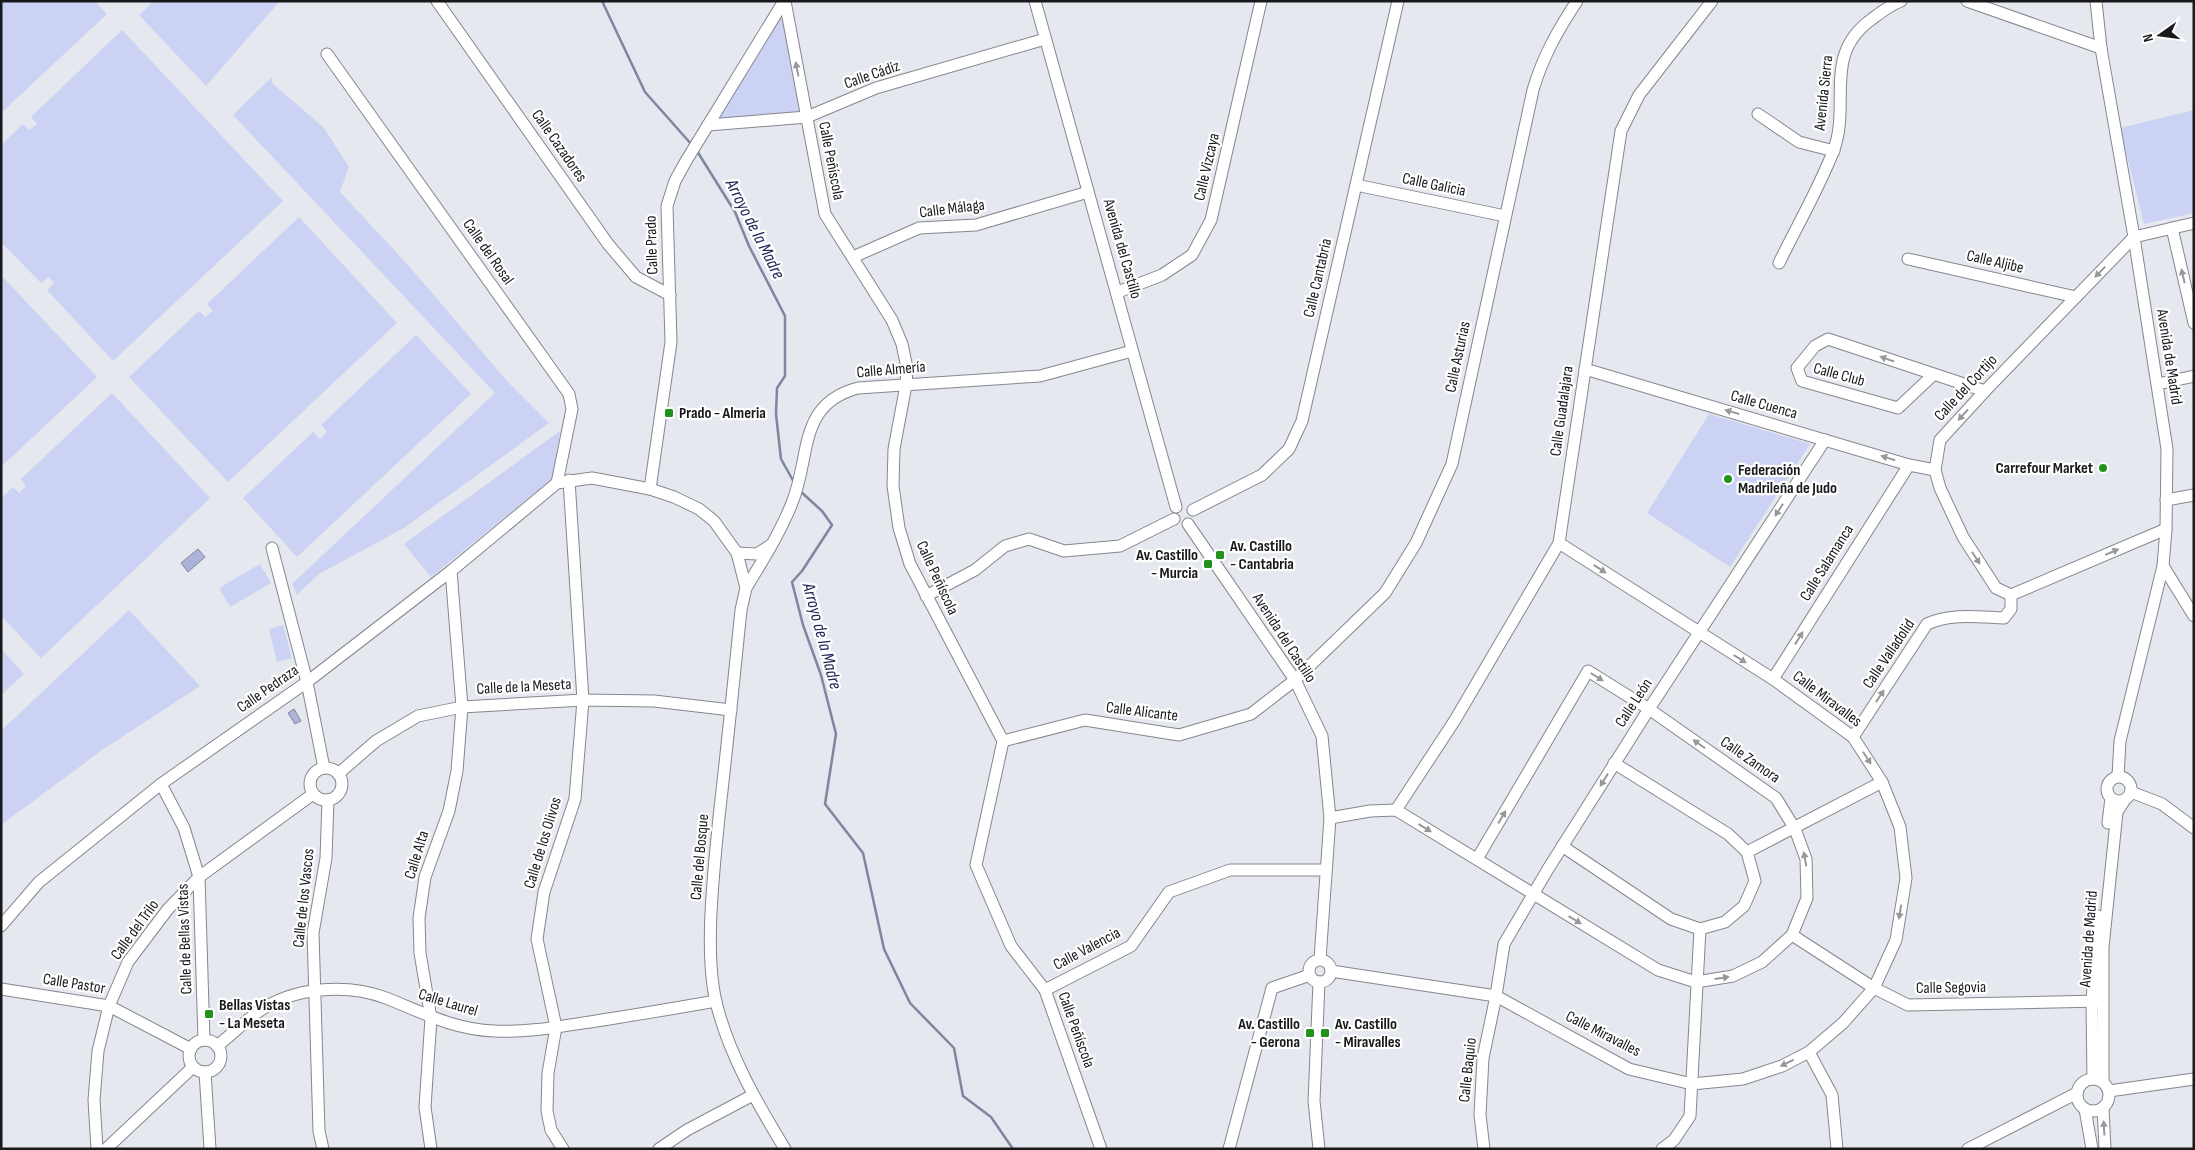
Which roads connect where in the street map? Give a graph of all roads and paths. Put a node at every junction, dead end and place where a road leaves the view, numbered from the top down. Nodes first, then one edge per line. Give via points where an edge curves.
1 (437, 1) edge
2 (785, 1) edge
3 (1035, 1) edge
4 (1261, 1) edge
5 (1398, 1) edge
6 (1577, 1) edge
7 (1712, 1) edge
8 (1901, 1) edge
9 (1967, 1) edge
10 (2096, 1) edge
11 (2000, 7) edge
12 (1045, 39) junction
13 (2101, 48) junction
14 (327, 54) dead end
15 (1758, 114) dead end
16 (807, 117) junction
17 (708, 125) junction
18 (1834, 151) junction
19 (1356, 185) junction
20 (1088, 192) junction
21 (1504, 216) junction
22 (2194, 223) edge
23 (2172, 228) junction
24 (2134, 237) junction
25 (852, 257) junction
26 (1908, 259) dead end
27 (1779, 263) dead end
28 (1118, 292) junction
29 (670, 295) junction
30 (2076, 297) junction
31 (2194, 323) edge
32 (1132, 351) junction
33 (1585, 369) junction
34 (1933, 375) junction
35 (2194, 376) edge
36 (2158, 384) junction
37 (906, 385) junction
38 (1985, 391) junction
39 (1825, 440) junction
40 (1909, 465) junction
41 (1935, 470) junction
42 (563, 482) junction
43 (650, 489) junction
44 (2194, 494) edge
45 (2166, 500) junction
46 (1176, 507) junction
47 (1193, 510) junction
48 (1174, 519) junction
49 (1188, 524) junction
50 (2166, 529) junction
51 (1559, 543) junction
52 (773, 544) junction
53 (272, 548) dead end
54 (744, 560) junction
55 (2163, 566) junction
56 (758, 568) junction
57 (451, 571) junction
58 (746, 588) junction
59 (2011, 595) junction
60 (926, 596) junction
61 (2194, 616) edge
62 (1699, 633) junction
63 (1772, 679) junction
64 (1295, 680) junction
65 (307, 682) junction
66 (583, 700) junction
67 (462, 707) junction
68 (1649, 709) junction
69 (731, 710) junction
70 (1853, 737) junction
71 (1003, 741) junction
72 (1614, 763) junction
73 (324, 768) junction
74 (338, 774) junction
75 (2118, 776) junction
76 (1882, 782) junction
77 (161, 784) junction
78 (313, 794) junction
79 (2127, 796) junction
80 (2111, 798) junction
81 (328, 800) junction
82 (1396, 810) junction
83 (1330, 818) junction
84 (2194, 828) edge
85 (1795, 829) junction
86 (1562, 846) junction
87 (1747, 852) junction
88 (1477, 859) junction
89 (1325, 870) junction
90 (199, 877) junction
91 (1534, 895) junction
92 (1, 926) edge
93 (1700, 929) junction
94 (1792, 935) junction
95 (1320, 960) junction
96 (1331, 971) junction
97 (1314, 978) junction
98 (1696, 982) junction
99 (1874, 988) junction
100 (1, 989) edge
101 (314, 990) junction
102 (1044, 990) junction
103 (1496, 996) junction
104 (2097, 1001) junction
105 (716, 1002) junction
106 (109, 1006) junction
107 (431, 1018) junction
108 (556, 1027) junction
109 (204, 1040) junction
110 (217, 1046) junction
111 (190, 1049) junction
112 (1809, 1052) junction
113 (193, 1067) junction
114 (205, 1072) junction
115 (2194, 1079) edge
116 (1692, 1084) junction
117 (2102, 1084) junction
118 (2077, 1093) junction
119 (753, 1095) junction
120 (2103, 1108) junction
121 (2085, 1109) junction
122 (97, 1149) edge
123 (106, 1149) edge
124 (210, 1149) edge
125 (323, 1149) edge
126 (431, 1149) edge
127 (563, 1149) edge
128 (659, 1149) edge
129 (785, 1149) edge
130 (1101, 1149) edge
131 (1228, 1149) edge
132 (1319, 1149) edge
133 (1484, 1149) edge
134 (1662, 1149) edge
135 (1837, 1149) edge
136 (1968, 1149) edge
137 (2092, 1149) edge
138 (2105, 1149) edge

1 - 29 street, Calle Cazadores via 608,244 636,277
16 -> 2 street, Calle Peñíscola
2 - 17 street, Calle Prado
3 - 12 street, Avenida del Castillo
4 - 28 street, Calle Vizcaya via 1211,220 1192,254 1162,276
5 - 19 street, Calle Cantabria
6 - 21 street, Calle Asturias via 1540,66
7 - 33 street, Calle Guadalajara via 1639,95 1621,131
8 - 18 street, Avenida Sierra via 1859,28 1845,49 1839,76 1841,116
9 - 11 street
10 - 13 street, Avenida de Madrid
11 - 13 street
12 - 16 street, Calle Cádiz via 876,88
12 - 20 street, Avenida del Castillo
13 - 24 street, Avenida de Madrid
14 - 42 street, Calle del Rosal via 569,394 572,409
15 - 18 street via 1799,142
16 - 17 street, Calle Cádiz
16 - 25 street, Calle Peñíscola via 825,214
17 - 29 street, Calle Prado via 674,181 667,206
18 - 27 street, Avenida Sierra
19 - 21 street, Calle Galicia
19 - 47 street, Calle Cantabria via 1302,421 1289,448 1262,476
20 - 25 street, Calle Málaga via 976,225 919,228
20 - 28 street, Avenida del Castillo
21 - 64 street, Calle Asturias via 1452,464 1416,543 1385,593
22 - 23 street
23 - 24 street
31 -> 23 street
24 -> 30 street, Calle del Cortijo
24 - 36 street, Avenida de Madrid
25 - 37 street, Calle Peñíscola via 895,328 907,368
26 - 30 street, Calle Aljibe
28 - 32 street, Avenida del Castillo
29 - 43 street, Calle Prado via 671,342
30 - 38 street, Calle del Cortijo
32 - 37 street, Calle Almería via 1040,376
32 - 46 street, Avenida del Castillo
39 -> 33 street, Calle Cuenca
33 - 51 street, Calle Guadalajara
34 -> 34 street, Calle Club via 1828,339 1815,346 1797,368 1802,381 1898,408
34 - 38 street, Calle Club
35 - 36 street
36 - 45 street, Avenida de Madrid via 2167,449
37 - 52 street, Calle Almería via 843,392 816,416 808,436 803,471
37 - 60 street, Calle Peñíscola via 894,449 893,486 899,528 910,564
38 -> 41 street, Calle del Cortijo via 1940,440
40 -> 39 street, Calle Cuenca
39 -> 62 street, Calle León
40 - 41 street, Calle Cuenca
63 -> 40 street, Calle Salamanca
41 -> 59 street, Calle del Cortijo via 1963,537 1996,588
42 - 43 street, Calle del Bosque via 592,478
42 - 57 street, Calle Pedraza
42 - 66 street, Calle de los Olivos
43 - 54 street, Calle del Bosque via 699,509 714,521
44 - 45 street
45 - 50 street, Avenida de Madrid
46 - 47 street via 1186,504
46 - 48 street
47 - 49 street via 1194,516
48 - 49 street via 1178,524
48 - 60 street via 1120,546 1064,550 1029,539 1005,546 975,570
49 - 64 street, Avenida del Castillo
50 - 55 street, Avenida de Madrid
59 -> 50 street
51 -> 62 street, Calle Miravalles
51 - 82 street, Calle Guadalajara via 1456,720
52 - 54 street
52 - 56 street, Calle Almería
53 - 65 street
54 - 56 street via 759,560
54 - 56 street via 749,575
54 - 58 street, Calle del Bosque
55 - 61 street
55 - 75 street, Avenida de Madrid via 2120,741
56 - 58 street, Calle Almería
57 - 65 street, Calle Pedraza
57 - 67 street, Calle Alta
58 - 69 street, Calle del Bosque
70 -> 59 street, Calle Valladolid via 1927,624 1954,616 2004,618 2011,609
60 - 71 street, Calle Peñíscola
62 -> 63 street, Calle Miravalles
62 - 68 street, Calle León
63 - 70 street, Calle Miravalles
64 - 71 street, Calle Alicante via 1251,714 1179,735 1085,720
64 - 83 street, Avenida del Castillo via 1322,736
65 - 73 street
65 - 77 street, Calle Pedraza
66 - 67 street, Calle de la Meseta
66 - 69 street, Calle de la Meseta via 654,701
66 - 108 street, Calle de los Olivos via 575,799 544,892 536,939
67 - 74 street, Calle de la Meseta via 418,716 376,741
67 - 107 street, Calle Alta via 457,771 449,811 425,877 419,918 420,953
68 - 72 street, Calle León
85 -> 68 street, Calle Zamora via 1776,798
88 -> 68 street, Calle Zamora via 1588,671
69 - 105 street, Calle del Bosque via 712,902 711,959
70 -> 76 street, Calle Miravalles
71 - 102 street, Calle Peñíscola via 976,865 1011,946
72 -> 86 street, Calle León
72 - 87 street via 1728,834
73 - 74 street
73 - 78 street via 313,775 310,788
74 - 81 street via 342,786
75 - 79 street via 2126,780
75 - 80 street via 2108,785
76 - 85 street
76 -> 99 street, Calle Miravalles via 1900,828 1906,878 1896,940
77 - 90 street, Calle de Bellas Vistas via 184,828
77 - 92 street, Calle Pedraza via 39,882
78 - 81 street
78 - 90 street, Calle del Trilo
79 - 80 street
79 - 84 street via 2162,804
79 - 104 street, Avenida de Madrid via 2117,812
80 - 104 street, Avenida de Madrid via 2095,946
81 - 101 street, Calle de los Vascos via 326,858 313,932
82 - 83 street
82 -> 88 street, Calle Zamora
83 - 89 street, Avenida del Castillo
85 - 87 street
94 -> 85 street, Calle Zamora via 1807,898 1806,859
86 - 91 street, Calle León
86 - 93 street via 1671,919
87 - 93 street via 1755,881 1744,906 1726,922
88 - 91 street, Calle Zamora
89 - 95 street, Avenida del Castillo
89 - 102 street, Calle Valencia via 1230,870 1169,892 1131,946
90 - 106 street, Calle del Trilo via 168,909 128,962
90 - 109 street, Calle de Bellas Vistas
91 -> 98 street, Calle Zamora via 1658,970
91 - 103 street, Calle León via 1504,944
93 - 98 street
98 -> 94 street, Calle Zamora via 1733,976 1762,962
94 - 99 street, Calle Segovia
95 - 96 street via 1327,962
95 - 97 street via 1311,964
96 - 97 street via 1326,980
96 - 103 street, Calle Miravalles
97 - 131 street via 1272,988
97 - 132 street via 1314,1101
98 - 116 street
99 - 104 street, Calle Segovia via 1908,1005
99 - 112 street, Calle Miravalles via 1843,1023
100 - 106 street, Calle Pastor
101 - 107 street, Calle Laurel via 351,990 384,998
101 - 110 street, Calle Laurel via 286,998 260,1011
101 - 125 street, Calle de los Vascos via 319,1131
102 - 130 street, Calle Peñíscola
103 - 116 street, Calle Miravalles via 1629,1069
103 - 133 street, Calle Baquio via 1483,1058 1480,1116
104 - 117 street, Avenida de Madrid
105 - 108 street, Calle Laurel
105 - 119 street, Calle del Bosque
106 - 111 street, Calle Pastor
106 - 122 street, Calle del Trilo via 98,1051 94,1100
107 - 108 street, Calle Laurel via 464,1028 496,1031
107 - 126 street, Calle Alta via 425,1107
108 - 127 street, Calle de los Olivos via 548,1073 547,1111 551,1130
109 - 110 street
109 - 111 street
110 - 114 street via 219,1063 216,1068
111 - 113 street
112 -> 116 street, Calle Miravalles via 1782,1066 1743,1079
112 - 135 street via 1832,1095
113 - 114 street
113 - 123 street
114 - 124 street
115 - 117 street
116 - 134 street via 1690,1116 1674,1140
117 - 118 street via 2085,1081
117 - 120 street via 2108,1101
118 - 121 street
118 - 136 street
119 - 128 street via 687,1130
119 - 129 street, Calle del Bosque
120 - 121 street via 2095,1111
138 -> 120 street
121 - 137 street

